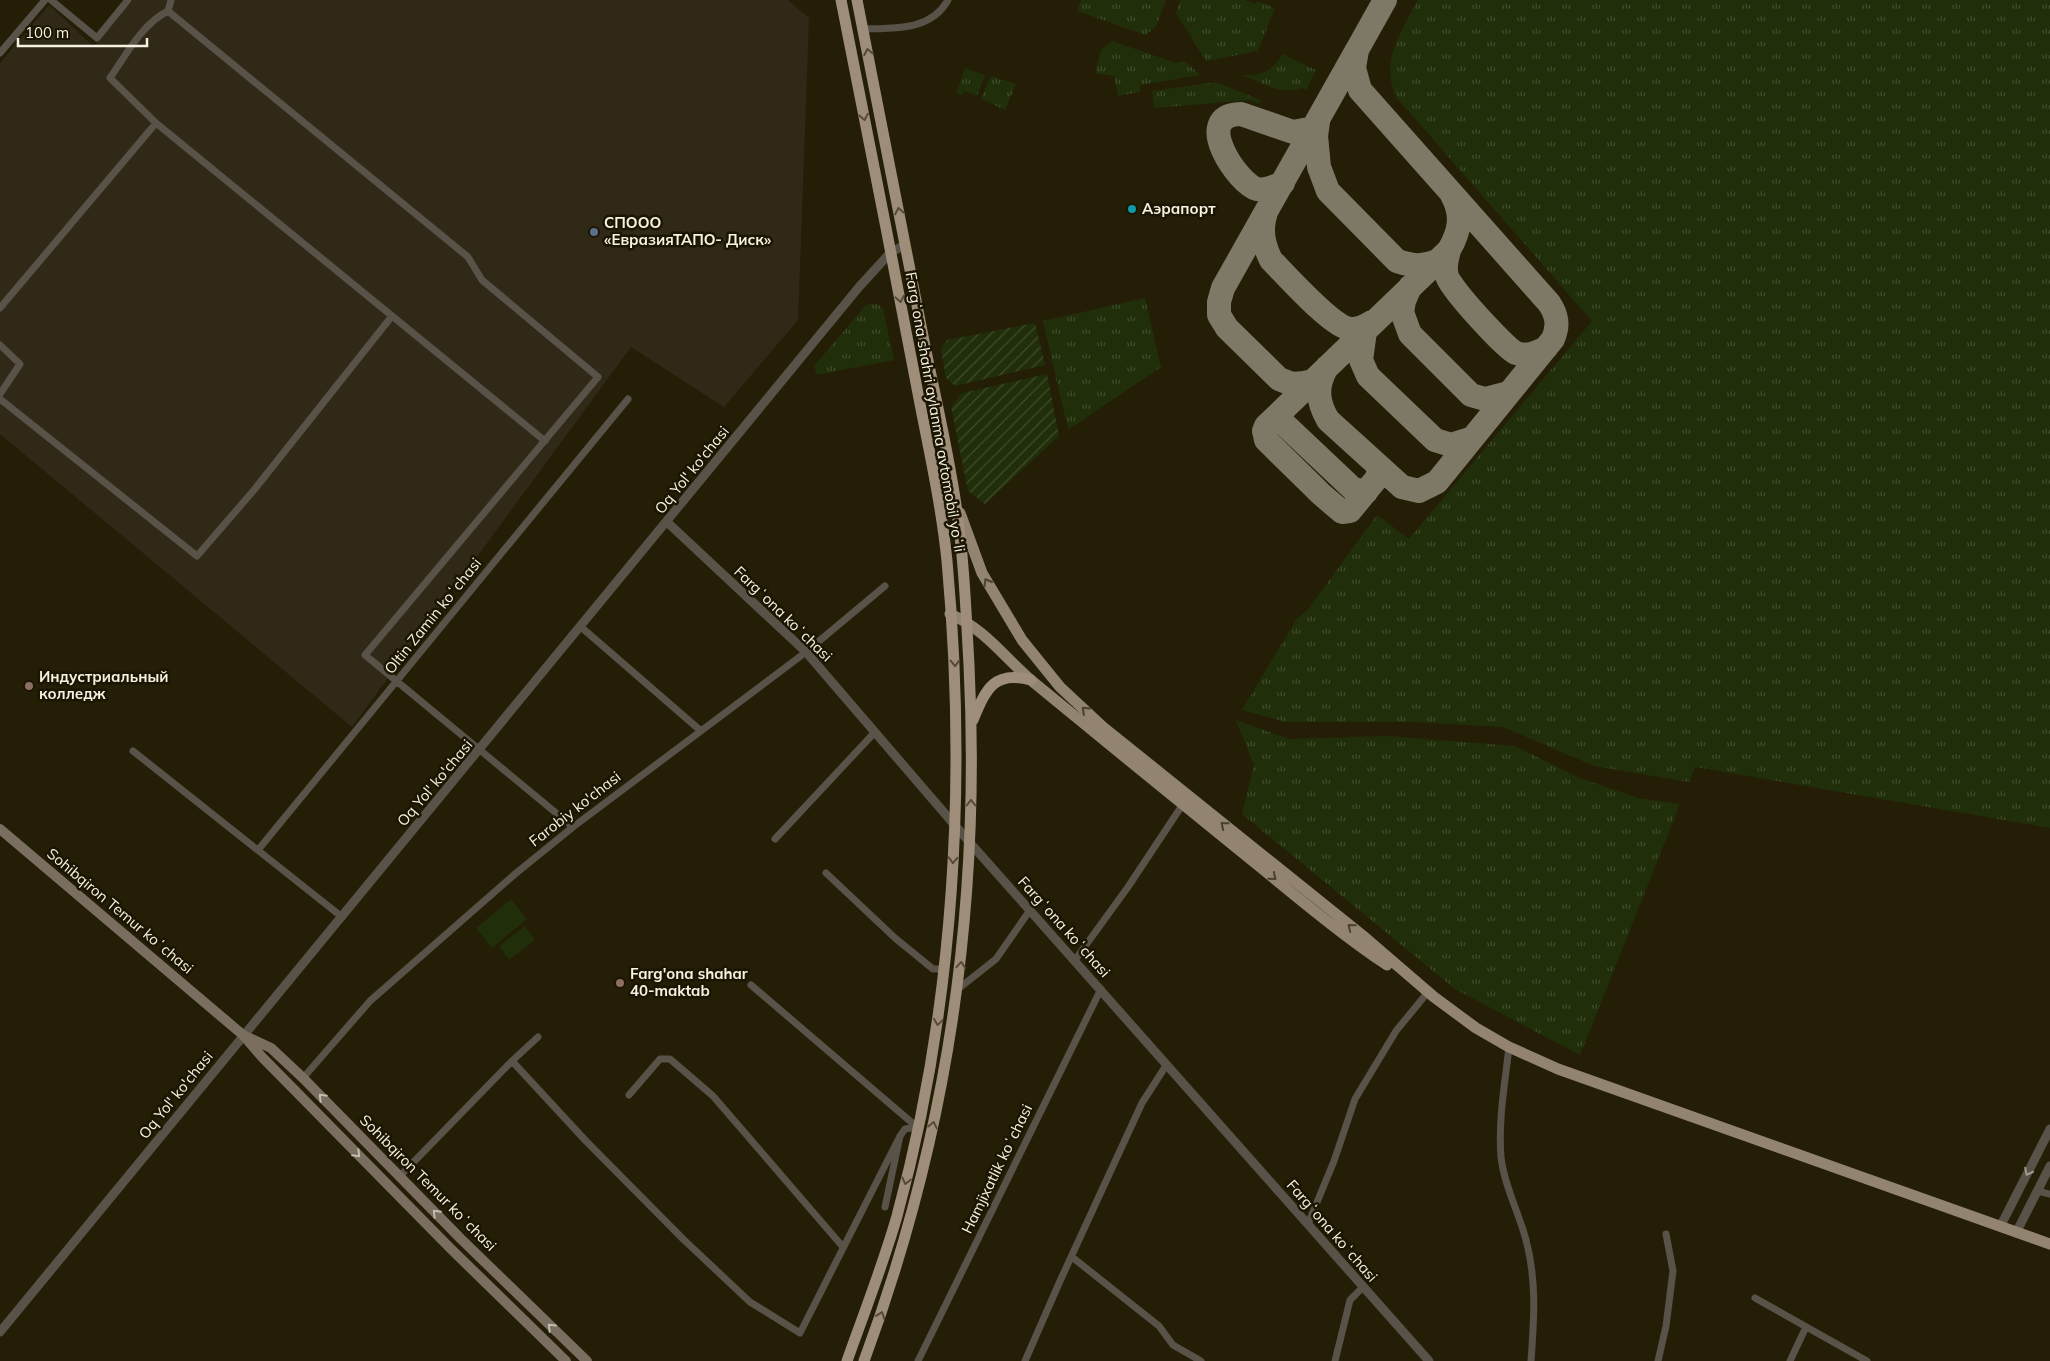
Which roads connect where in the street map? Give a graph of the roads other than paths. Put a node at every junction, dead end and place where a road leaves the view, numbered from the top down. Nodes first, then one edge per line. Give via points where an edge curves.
1 (45, 0) edge
2 (52, 0) edge
3 (128, 0) edge
4 (171, 0) edge
5 (841, 0) edge
6 (858, 0) edge
7 (948, 0) edge
8 (168, 11) junction
9 (863, 29) junction
10 (0, 53) edge
11 (156, 123) junction
12 (905, 245) junction
13 (891, 252) junction
14 (0, 308) edge
15 (392, 316) junction
16 (0, 345) edge
17 (0, 394) edge
18 (0, 398) edge
19 (628, 398) dead end
20 (545, 441) junction
21 (956, 505) junction
22 (667, 522) junction
23 (885, 586) dead end
24 (950, 614) junction
25 (967, 621) junction
26 (581, 627) junction
27 (806, 652) junction
28 (1031, 680) junction
29 (397, 681) junction
30 (972, 724) junction
31 (701, 731) junction
32 (875, 732) junction
33 (480, 750) junction
34 (133, 751) dead end
35 (1183, 804) junction
36 (955, 823) junction
37 (573, 827) junction
38 (0, 829) edge
39 (775, 839) dead end
40 (971, 844) junction
41 (258, 850) junction
42 (826, 873) dead end
43 (1030, 910) junction
44 (342, 917) junction
45 (1075, 960) junction
46 (944, 969) junction
47 (751, 986) dead end
48 (958, 989) junction
49 (1100, 989) junction
50 (1428, 992) junction
51 (243, 1035) junction
52 (538, 1037) dead end
53 (1509, 1047) junction
54 (512, 1061) junction
55 (1166, 1064) junction
56 (303, 1078) junction
57 (628, 1095) dead end
58 (917, 1127) junction
59 (2050, 1129) edge
60 (900, 1136) junction
61 (2050, 1166) edge
62 (400, 1176) junction
63 (2037, 1191) junction
64 (2050, 1194) edge
65 (885, 1207) dead end
66 (1308, 1224) junction
67 (2000, 1227) junction
68 (2016, 1233) junction
69 (1666, 1234) dead end
70 (2050, 1244) edge
71 (843, 1247) junction
72 (1072, 1257) junction
73 (1363, 1287) junction
74 (1755, 1298) dead end
75 (1806, 1327) junction
76 (0, 1332) edge
77 (559, 1359) edge
78 (587, 1361) edge
79 (847, 1361) edge
80 (864, 1361) edge
81 (918, 1361) edge
82 (1025, 1361) edge
83 (1202, 1361) edge
84 (1335, 1361) edge
85 (1429, 1361) edge
86 (1531, 1361) edge
87 (1658, 1361) edge
88 (1790, 1361) edge
89 (1867, 1361) edge

1 - 10 street
2 - 3 street via 97,38
4 - 8 street
5 -> 13 highway, Fargʻona shahri aylanma avtomobil yoʻli
6 - 9 highway, Fargʻona shahri aylanma avtomobil yoʻli
7 - 9 street via 934,17 919,24
8 - 11 street via 142,33 110,78
8 - 20 street via 468,257 482,280 598,377
12 -> 9 highway, Fargʻona shahri aylanma avtomobil yoʻli
11 - 14 street
11 - 15 street
12 - 13 street
12 - 21 highway, Fargʻona shahri aylanma avtomobil yoʻli
13 - 22 street, Oq Yol' ko'chasi
13 -> 24 highway, Fargʻona shahri aylanma avtomobil yoʻli via 941,511
15 - 18 street via 254,490 197,556
15 - 20 street
16 - 17 street via 20,364
19 - 29 street, Oltin Zamin koʻchasi
20 - 29 street via 365,655
21 - 25 highway, Fargʻona shahri aylanma avtomobil yoʻli
50 -> 21 main road via 1103,727 1060,687 1022,640 982,573
22 - 26 street, Oq Yol' ko'chasi
22 - 27 street, Fargʻona koʻchasi
23 - 27 street, Farobiy ko'chasi
24 - 25 main road
24 -> 36 highway, Fargʻona shahri aylanma avtomobil yoʻli via 954,638
25 - 28 main road
25 - 30 highway, Fargʻona shahri aylanma avtomobil yoʻli
26 - 31 street
26 - 33 street, Oq Yol' ko'chasi
27 - 31 street, Farobiy ko'chasi
27 - 32 street, Fargʻona koʻchasi
28 - 30 highway via 1018,676 999,679 991,684
28 - 35 main road
29 - 33 street
29 - 41 street, Oltin Zamin koʻchasi
40 -> 30 highway, Fargʻona shahri aylanma avtomobil yoʻli
31 - 37 street, Farobiy ko'chasi
32 - 36 street, Fargʻona koʻchasi
32 - 39 street
33 - 37 street
33 - 44 street, Oq Yol' ko'chasi
34 - 41 street
35 - 45 street
35 -> 50 main road via 1357,944
36 - 40 street, Fargʻona koʻchasi
36 -> 46 highway, Fargʻona shahri aylanma avtomobil yoʻli
37 - 56 street, Farobiy ko'chasi via 432,944 370,1001
38 - 51 main road, Sohibqiron Temur koʻchasi
40 - 43 street, Fargʻona koʻchasi
48 -> 40 highway, Fargʻona shahri aylanma avtomobil yoʻli
41 - 44 street
42 - 46 street via 902,944 933,969
43 - 45 street, Fargʻona koʻchasi
43 - 48 street via 996,960
44 - 51 street, Oq Yol' ko'chasi
45 - 49 street, Fargʻona koʻchasi
46 -> 58 highway, Fargʻona shahri aylanma avtomobil yoʻli via 938,1022
47 - 58 street
80 -> 48 highway, Fargʻona shahri aylanma avtomobil yoʻli via 897,1266 922,1175
49 - 55 street, Fargʻona koʻchasi
49 - 81 street, Hamjixatlik koʻchasi
50 - 53 main road via 1476,1028
50 - 66 street via 1396,1030 1355,1099
51 - 56 main road, Sohibqiron Temur koʻchasi via 271,1048
51 - 76 street, Oq Yol' ko'chasi
51 -> 77 main road, Sohibqiron Temur koʻchasi
52 - 54 street
53 - 67 main road via 1558,1069
53 - 86 street via 1502,1106 1502,1158 1531,1267 1535,1299
54 - 62 street
54 - 71 street via 689,1245 750,1302 800,1333
55 - 66 street, Fargʻona koʻchasi
55 - 72 street via 1142,1103
62 -> 56 main road, Sohibqiron Temur koʻchasi
57 - 71 street via 660,1059 670,1059 713,1096
58 - 60 street via 905,1129
58 -> 79 highway, Fargʻona shahri aylanma avtomobil yoʻli via 897,1217
59 -> 67 street
60 - 65 street
60 - 71 street
61 - 63 street
78 -> 62 main road, Sohibqiron Temur koʻchasi
63 - 64 street
63 - 68 street
66 - 73 street, Fargʻona koʻchasi
67 - 68 main road
68 - 70 main road
69 - 87 street via 1674,1271
72 - 82 street
72 - 83 street via 1159,1326 1174,1345
73 - 84 street via 1350,1300
73 - 85 street, Fargʻona koʻchasi
74 - 75 street
75 - 88 street
75 - 89 street

